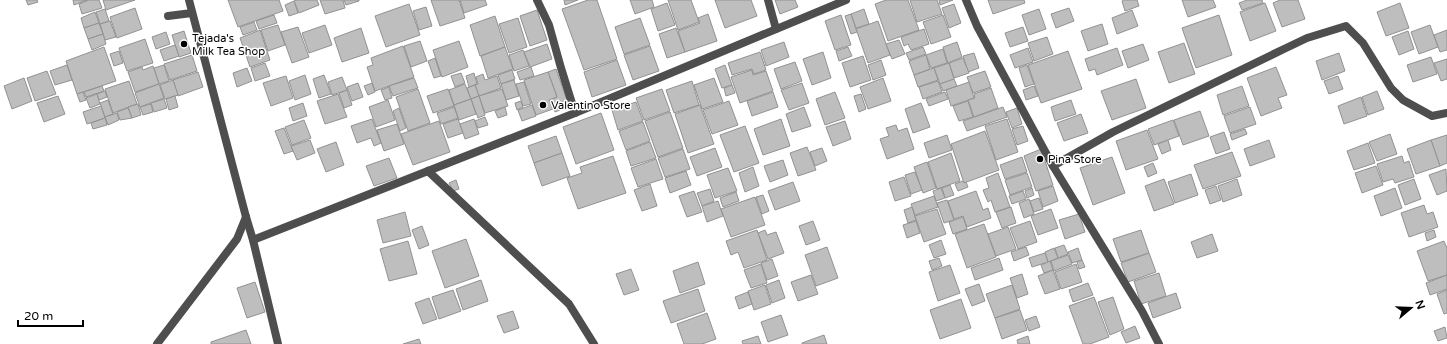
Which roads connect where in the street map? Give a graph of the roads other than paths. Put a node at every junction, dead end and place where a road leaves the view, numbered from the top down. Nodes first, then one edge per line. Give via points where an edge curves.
1 (189, 0) edge
2 (537, 0) edge
3 (768, 0) edge
4 (846, 0) edge
5 (966, 0) edge
6 (192, 13) junction
7 (168, 16) dead end
8 (776, 29) junction
9 (575, 113) junction
10 (1447, 113) edge
11 (1053, 166) junction
12 (428, 171) junction
13 (246, 217) junction
14 (253, 240) junction
15 (157, 344) edge
16 (278, 344) edge
17 (594, 344) edge
18 (1159, 344) edge

1 - 6 street
2 - 9 street via 549,25
3 - 8 street
4 - 8 street
5 - 11 street via 977,26
6 - 7 street
6 - 13 street
8 - 9 street
9 - 12 street
10 - 11 street via 1432,116 1403,100 1391,88 1363,43 1346,26 1307,38 1113,132
11 - 18 street via 1142,311
12 - 14 street
12 - 17 street via 569,304
13 - 14 street
13 - 15 street via 237,239
14 - 16 street

